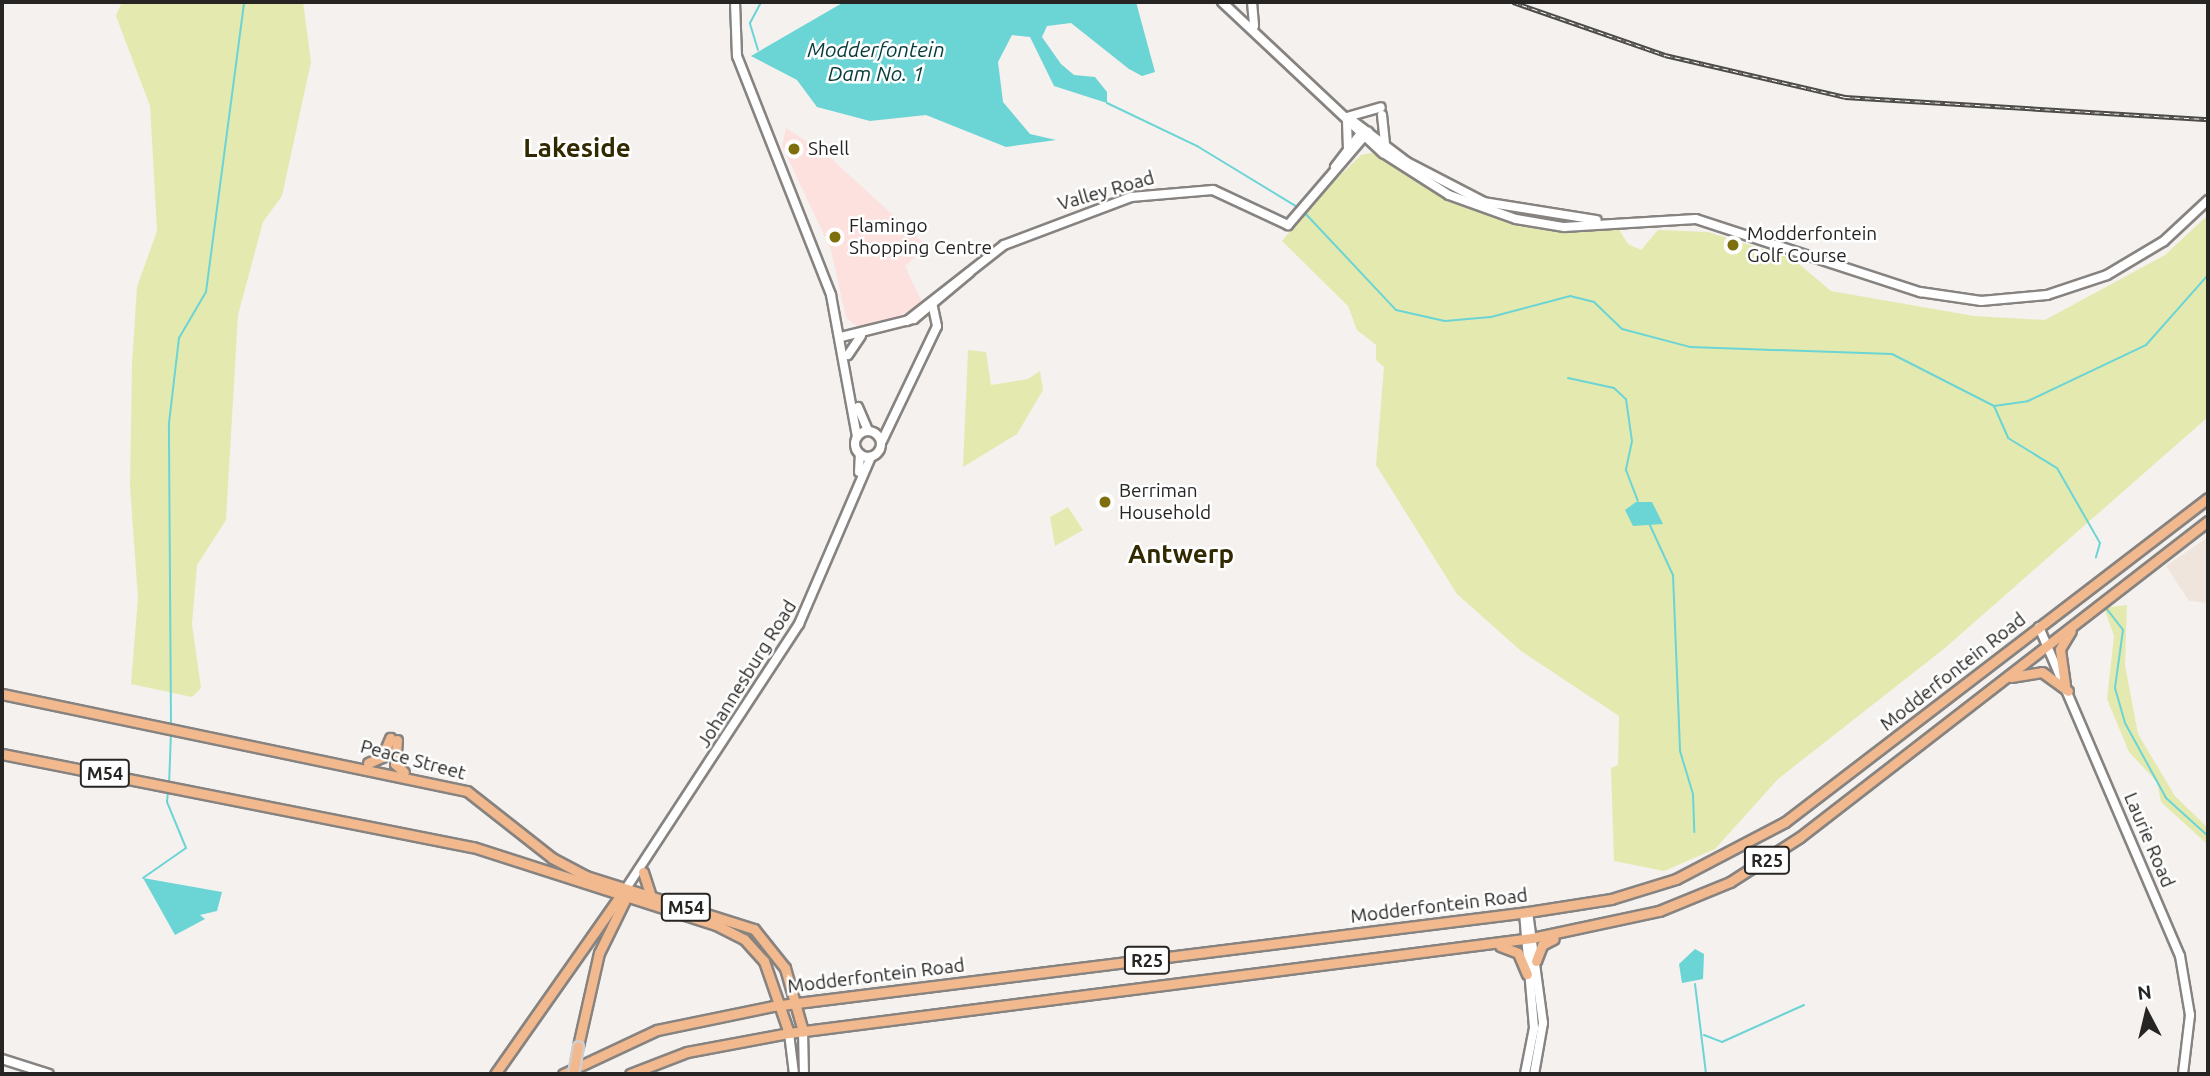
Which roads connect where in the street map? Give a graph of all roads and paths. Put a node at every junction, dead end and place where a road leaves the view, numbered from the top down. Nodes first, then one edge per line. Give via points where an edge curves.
1 (735, 2) edge
2 (1222, 2) edge
3 (1252, 2) edge
4 (1254, 26) junction
5 (1346, 117) junction
6 (1364, 134) junction
7 (1385, 150) junction
8 (1350, 151) junction
9 (2208, 200) edge
10 (965, 274) junction
11 (933, 307) junction
12 (907, 321) junction
13 (871, 333) junction
14 (843, 337) junction
15 (848, 355) junction
16 (856, 406) junction
17 (876, 435) junction
18 (857, 438) junction
19 (860, 454) junction
20 (871, 457) junction
21 (2208, 498) edge
22 (2208, 521) edge
23 (828, 564) junction
24 (2090, 612) junction
25 (2039, 627) junction
26 (2046, 643) junction
27 (1994, 685) junction
28 (2066, 688) junction
29 (2, 694) edge
30 (2, 754) edge
31 (352, 762) junction
32 (414, 776) junction
33 (688, 797) junction
34 (643, 872) junction
35 (600, 891) junction
36 (625, 894) junction
37 (651, 897) junction
38 (1526, 913) junction
39 (607, 915) junction
40 (1590, 930) junction
41 (1527, 939) junction
42 (1429, 952) junction
43 (1535, 961) junction
44 (1527, 974) junction
45 (798, 1002) junction
46 (783, 1004) junction
47 (803, 1031) junction
48 (789, 1033) junction
49 (2, 1059) edge
50 (26, 1067) junction
51 (40, 1074) edge
52 (49, 1074) edge
53 (495, 1074) edge
54 (563, 1074) edge
55 (573, 1074) edge
56 (630, 1074) edge
57 (794, 1074) edge
58 (804, 1074) edge
59 (1525, 1074) edge
60 (1534, 1074) edge
61 (2183, 1074) edge

1 - 14 street via 733,35 740,65 809,226
2 - 4 street
3 - 4 street
4 - 5 street
5 - 6 street
5 - 7 street via 1382,111
5 - 8 street
6 - 7 street
6 - 8 street
7 - 8 street
7 - 9 street via 1480,208 1564,227 1603,221 1696,219 1920,292 2001,300 2047,295 2107,275 2164,242
8 - 10 street, Valley Road via 1288,225 1224,193 1169,189 1054,222
10 - 11 street
10 - 12 street
11 - 12 street
11 - 17 street via 937,326 890,425
12 - 13 street
13 - 14 street
13 - 15 street via 856,339
14 - 15 street
14 - 16 street
15 - 16 street
16 - 17 street
16 - 18 street, Johannesburg Road
17 - 18 street
17 - 20 street, Johannesburg Road
18 - 19 street, Johannesburg Road
19 - 20 street
19 - 23 street, Johannesburg Road via 854,492
20 - 23 street, Johannesburg Road
21 - 25 main road, Modderfontein Road / R25
22 - 24 main road, Modderfontein Road / R25
23 - 33 street, Johannesburg Road via 794,633
24 - 26 main road, Modderfontein Road / R25
24 - 28 main road via 2061,643
25 - 26 street, Laurie Road
25 - 38 main road, Modderfontein Road / R25 via 1748,845 1642,891
26 - 27 main road, Modderfontein Road / R25
26 - 28 street, Laurie Road
27 - 28 main road via 2036,671
27 - 40 main road, Modderfontein Road / R25 via 1765,862 1697,896
28 - 61 street, Laurie Road via 2179,956 2190,1015
29 - 31 main road, Peace Street / M54
30 - 35 main road, Peace Street / M54 via 452,843
31 - 32 main road, Peace Street / M54
31 - 32 main road via 379,760 393,739 395,764
32 - 36 main road, Peace Street / M54 via 467,791 552,858
33 - 34 street, Johannesburg Road
33 - 36 street, Johannesburg Road
34 - 36 street, Johannesburg Road
34 - 37 main road
35 - 36 main road, Peace Street / M54
35 - 39 main road
36 - 37 main road, Peace Street / M54
36 - 39 main road
36 - 46 main road, Peace Street / M54 via 730,931 764,961
36 - 55 main road, bridge via 599,953
37 - 45 main road, Peace Street / M54 via 754,929 774,949
38 - 41 street
38 - 45 main road, Modderfontein Road / R25
39 - 53 main road
40 - 41 main road, Modderfontein Road / R25
40 - 43 main road via 1546,942
41 - 42 main road, Modderfontein Road / R25
41 - 43 street
41 - 44 street
42 - 44 main road via 1511,947
42 - 47 main road, Modderfontein Road / R25
43 - 60 street via 1543,1023
44 - 59 street via 1534,1037
45 - 46 main road, Modderfontein Road / R25
45 - 47 main road, Peace Street / M54
46 - 48 main road, M54
46 - 54 main road, Modderfontein Road / R25 via 657,1030
47 - 48 main road, Modderfontein Road / R25
47 - 58 street
48 - 56 main road, Modderfontein Road / R25 via 700,1048
48 - 57 street
49 - 50 street
50 - 51 street
50 - 52 street

